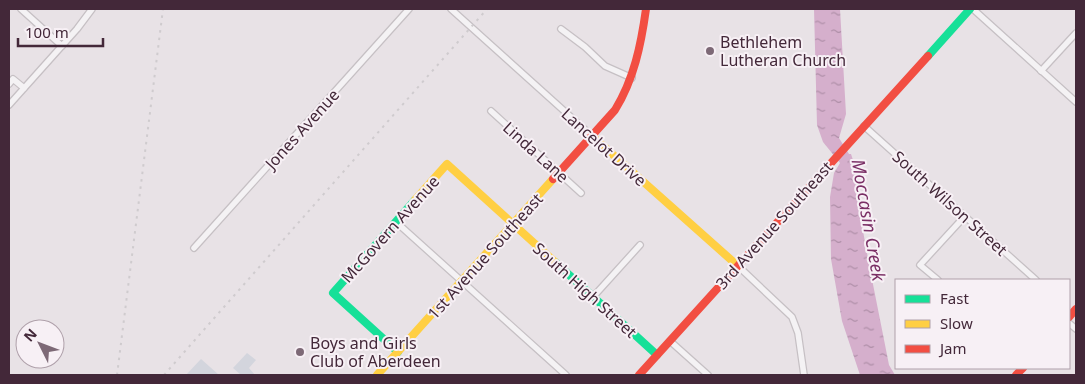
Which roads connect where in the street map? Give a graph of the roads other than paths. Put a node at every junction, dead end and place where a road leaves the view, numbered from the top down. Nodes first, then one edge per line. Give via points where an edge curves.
1 (21, 9) edge
2 (92, 9) edge
3 (410, 9) edge
4 (451, 9) edge
5 (646, 9) edge
6 (971, 9) edge
7 (561, 29) dead end
8 (1076, 33) edge
9 (62, 46) junction
10 (1042, 71) junction
11 (632, 78) junction
12 (9, 84) edge
13 (24, 88) junction
14 (1076, 102) edge
15 (9, 105) edge
16 (491, 112) dead end
17 (864, 126) junction
18 (592, 136) junction
19 (447, 164) joint
20 (559, 173) junction
21 (581, 193) dead end
22 (964, 216) junction
23 (396, 222) junction
24 (513, 224) junction
25 (640, 245) dead end
26 (194, 248) dead end
27 (738, 266) junction
28 (937, 279) edge
29 (1035, 279) edge
30 (462, 281) junction
31 (593, 297) junction
32 (670, 341) junction
33 (398, 352) junction
34 (657, 355) junction
35 (377, 375) edge
36 (566, 375) edge
37 (639, 375) edge
38 (708, 375) edge
39 (804, 375) edge

1 - 9 street
2 - 9 street
3 - 26 street, Jones Avenue
4 - 18 street, Lancelot Drive
5 - 11 main road, 1st Avenue Southeast
6 - 10 street
6 - 17 main road, 3rd Avenue Southeast
7 - 11 street via 605,66
8 - 10 street
9 - 13 street
10 - 14 street
11 - 18 main road, 1st Avenue Southeast via 621,101
12 - 13 street via 13,80
13 - 15 street
16 - 20 street, Linda Lane
17 - 22 street, South Wilson Street
17 - 27 main road, 3rd Avenue Southeast
18 - 20 main road, 1st Avenue Southeast
18 - 27 main road, Lancelot Drive
19 - 23 main road, McGovern Avenue
19 - 24 main road, South High Street
20 - 21 street, Linda Lane
20 - 24 main road, 1st Avenue Southeast
22 - 28 street via 920,265
22 - 29 street, South Wilson Street
23 - 30 street
23 - 33 main road, McGovern Avenue via 333,293
24 - 30 main road, 1st Avenue Southeast
24 - 31 main road, South High Street
25 - 31 street
27 - 32 main road, 3rd Avenue Southeast
27 - 39 street via 792,317 798,332
30 - 33 main road, 1st Avenue Southeast
30 - 36 street
31 - 34 main road, South High Street
32 - 34 main road, 3rd Avenue Southeast
32 - 38 street
33 - 35 main road, 1st Avenue Southeast
34 - 37 main road, 3rd Avenue Southeast

